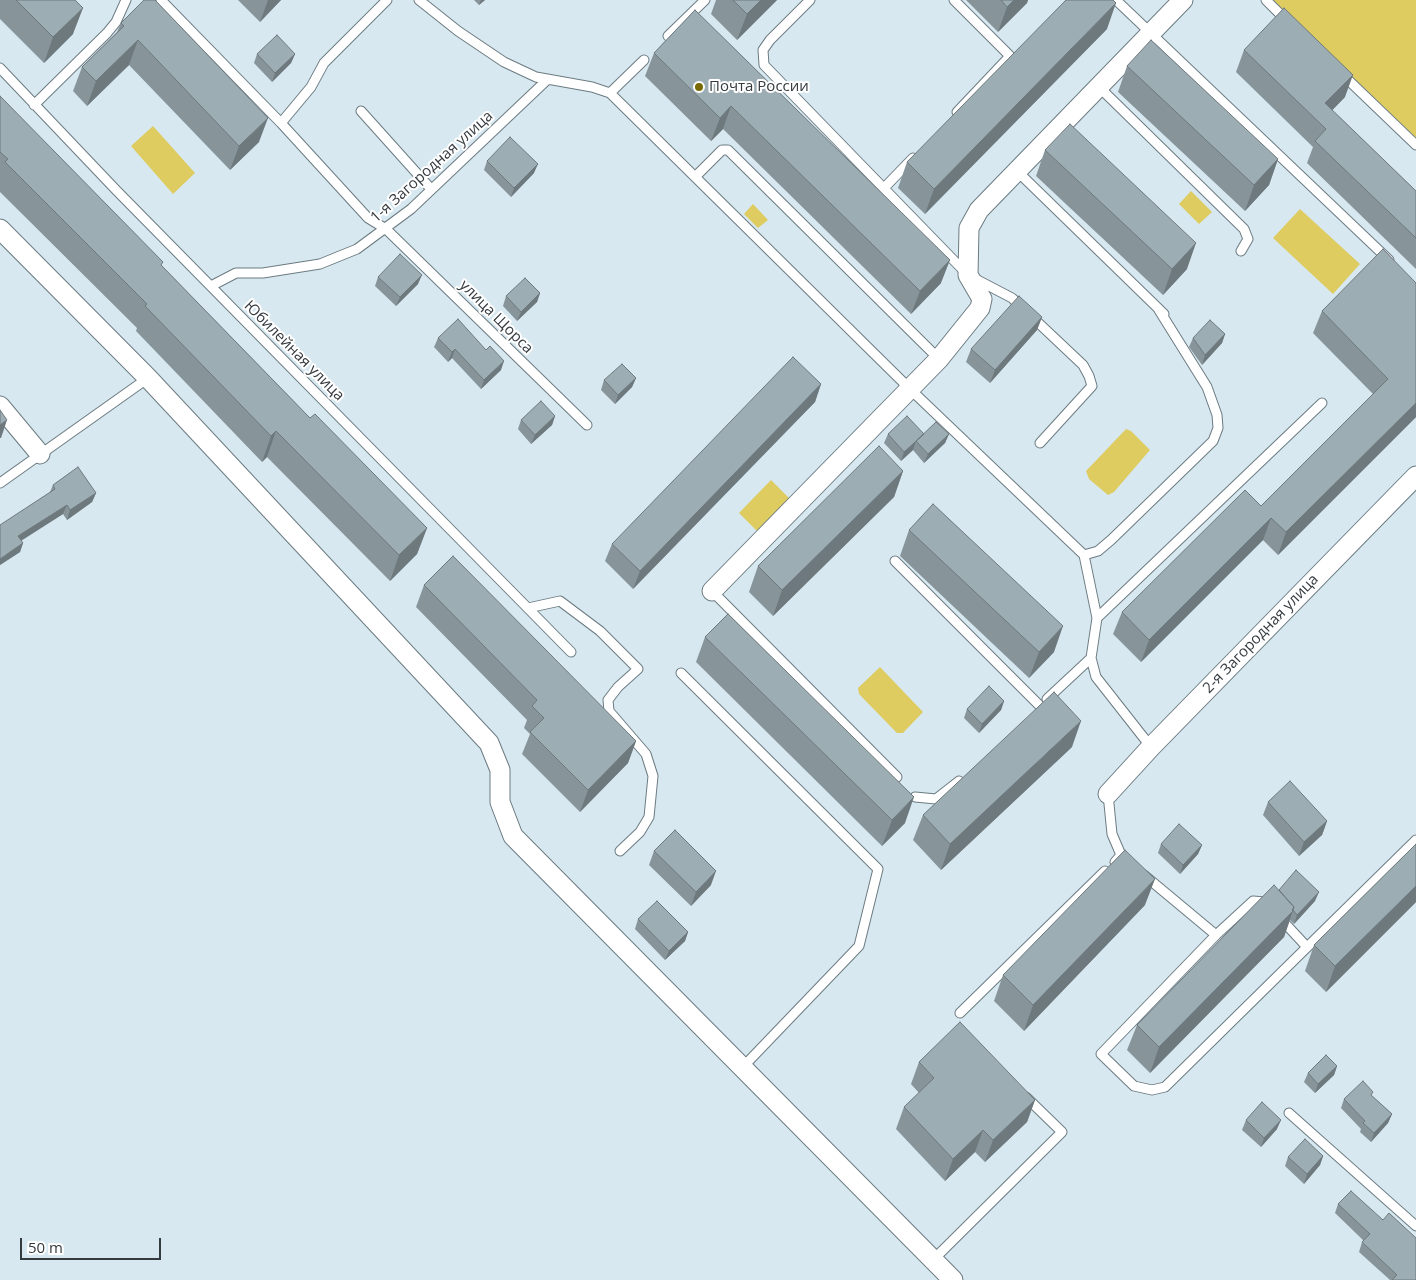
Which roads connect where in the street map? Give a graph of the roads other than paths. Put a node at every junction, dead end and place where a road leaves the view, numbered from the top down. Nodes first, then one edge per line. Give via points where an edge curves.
1 (126, 0) edge
2 (161, 0) edge
3 (387, 0) edge
4 (419, 0) edge
5 (704, 0) edge
6 (810, 0) edge
7 (954, 0) edge
8 (1116, 0) edge
9 (1183, 0) edge
10 (1266, 0) edge
11 (1294, 28) edge
12 (1151, 34) junction
13 (668, 36) edge
14 (644, 60) dead end
15 (0, 68) edge
16 (1337, 69) edge
17 (548, 79) junction
18 (1099, 87) junction
19 (610, 93) junction
20 (34, 105) junction
21 (360, 111) dead end
22 (950, 118) edge
23 (281, 123) junction
24 (1416, 145) edge
25 (917, 153) edge
26 (1017, 171) junction
27 (695, 177) junction
28 (884, 188) junction
29 (432, 189) junction
30 (386, 228) junction
31 (0, 229) edge
32 (1240, 252) dead end
33 (1396, 266) edge
34 (968, 276) junction
35 (211, 286) junction
36 (939, 359) junction
37 (148, 378) junction
38 (910, 390) junction
39 (1322, 402) dead end
40 (0, 406) edge
41 (587, 425) dead end
42 (1040, 443) dead end
43 (40, 454) junction
44 (1416, 476) edge
45 (0, 483) edge
46 (1084, 555) junction
47 (895, 561) dead end
48 (712, 591) joint
49 (528, 608) junction
50 (1097, 618) junction
51 (571, 652) dead end
52 (1091, 658) junction
53 (680, 673) dead end
54 (1040, 706) junction
55 (1033, 713) edge
56 (1150, 747) junction
57 (967, 774) edge
58 (897, 777) edge
59 (1108, 794) joint
60 (915, 797) edge
61 (1416, 840) edge
62 (620, 851) dead end
63 (1128, 861) junction
64 (1216, 934) junction
65 (1307, 947) junction
66 (960, 1013) dead end
67 (742, 1068) junction
68 (1022, 1092) edge
69 (1289, 1113) dead end
70 (1416, 1226) edge
71 (933, 1260) junction
72 (953, 1280) edge

1 - 20 lane via 112,28
2 - 23 lane, улица Щорса
3 - 23 lane via 324,63 311,87
4 - 17 lane via 504,62
5 - 13 lane
6 - 28 lane via 763,50 764,66
7 - 22 lane via 1010,56
8 - 12 lane
9 - 12 street
10 - 11 lane
12 - 18 street
12 - 33 lane
14 - 19 lane
15 - 20 lane, Юбилейная улица
16 - 24 lane
17 - 19 lane
17 - 29 lane, 1-я Загородная улица
18 - 26 street
18 - 32 lane via 1244,229 1248,239
19 - 27 lane
20 - 35 lane, Юбилейная улица
21 - 29 lane
23 - 30 lane, улица Щорса via 368,218
25 - 28 lane
26 - 34 street via 979,210 969,228
26 - 46 lane via 1162,312 1207,387 1217,415 1218,428 1213,441 1111,540 1098,551
27 - 36 lane via 722,150 728,150
27 - 38 lane
28 - 34 lane
29 - 30 lane, 1-я Загородная улица
30 - 35 lane, 1-я Загородная улица via 357,248 320,264 263,273 236,273
30 - 41 lane, улица Щорса
31 - 37 street
34 - 36 street via 982,299 980,308
34 - 42 lane via 1012,298 1083,365 1089,376 1092,386
35 - 49 lane, Юбилейная улица
36 - 38 street
37 - 43 lane
37 - 67 street via 489,744 500,770 500,802 513,836
38 - 46 lane
38 - 48 street
39 - 50 lane
40 - 43 street
43 - 45 lane
44 - 56 street, 2-я Загородная улица
46 - 50 lane
47 - 54 lane
48 - 58 lane
49 - 51 lane, Юбилейная улица
49 - 62 lane via 560,601 600,631 638,669 608,700 608,711 646,754 652,776 649,817 640,832
50 - 52 lane
52 - 54 lane
52 - 56 lane via 1096,677
53 - 67 lane via 878,868 858,946
54 - 55 lane
56 - 59 street, 2-я Загородная улица
57 - 60 lane via 936,799
59 - 63 lane via 1112,834
61 - 65 lane
63 - 64 lane
63 - 66 lane
64 - 65 lane via 1253,901 1265,902
64 - 65 lane via 1101,1054 1134,1086 1152,1090 1165,1087
67 - 71 street
68 - 71 lane via 1062,1132
69 - 70 lane
71 - 72 street

